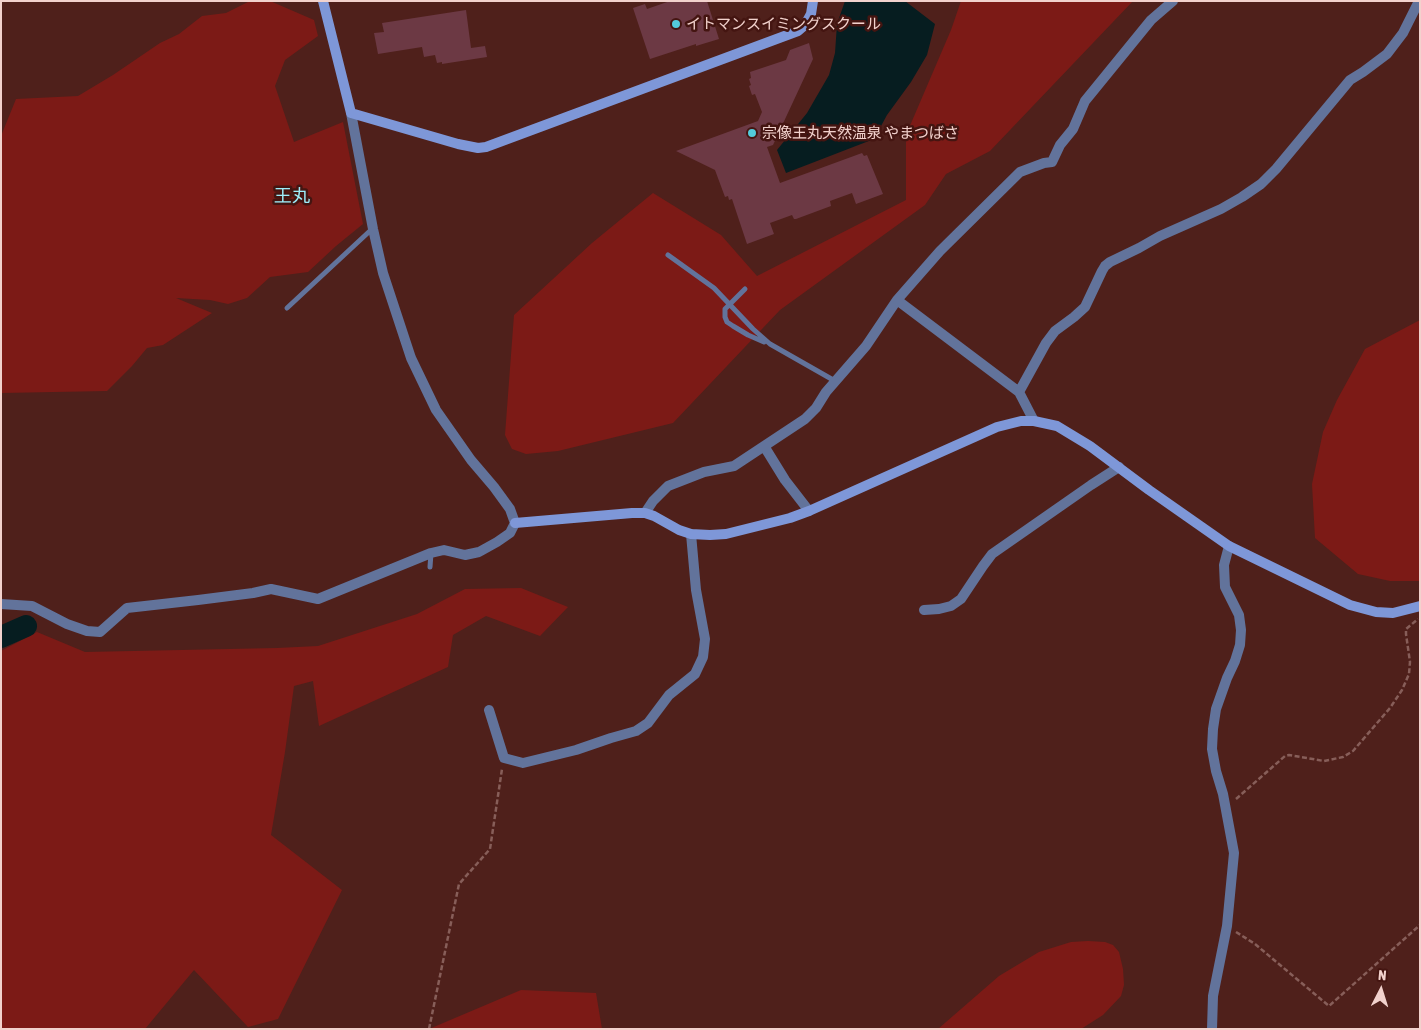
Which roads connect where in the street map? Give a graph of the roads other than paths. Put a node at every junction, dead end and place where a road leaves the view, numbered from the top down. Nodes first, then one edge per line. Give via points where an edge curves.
1 (323, 1) edge
2 (813, 1) edge
3 (1173, 1) edge
4 (1419, 1) edge
5 (351, 113) junction
6 (372, 229) junction
7 (668, 255) dead end
8 (745, 289) dead end
9 (897, 300) junction
10 (730, 304) junction
11 (287, 308) dead end
12 (770, 344) junction
13 (835, 381) junction
14 (1019, 392) junction
15 (1034, 421) junction
16 (764, 446) junction
17 (1119, 467) junction
18 (809, 512) junction
19 (645, 513) junction
20 (515, 523) junction
21 (691, 534) junction
22 (1229, 546) junction
23 (431, 552) junction
24 (430, 567) dead end
25 (1, 604) edge
26 (1420, 606) edge
27 (924, 610) dead end
28 (489, 710) dead end
29 (1212, 1029) edge

1 - 5 street
2 - 5 street via 811,14 798,31 486,147 472,147
3 - 9 street via 1151,20 1085,101 1052,162 1020,172
4 - 14 street via 1403,33 1387,54 1350,80 1261,184 1242,198 1105,266 1084,307 1055,331
5 - 6 street
6 - 11 lane
6 - 20 street via 411,358 436,410 510,509
7 - 10 lane via 714,288
8 - 10 lane
9 - 13 street via 866,346
9 - 14 street
10 - 12 lane
10 - 12 lane via 725,309 727,322
12 - 13 lane
13 - 16 street via 805,419
14 - 15 street
15 - 17 street via 1057,426
15 - 18 street via 997,428
16 - 18 street
16 - 19 street via 734,466 704,472 668,486
17 - 22 street
17 - 27 street via 992,554 961,599 951,606
18 - 21 street via 726,534
19 - 20 street
19 - 21 street
20 - 23 street via 510,533 478,552 465,555 444,550
21 - 28 street via 705,639 702,657 695,674 669,695 648,723 636,731 523,763 504,758
22 - 26 street via 1350,605 1393,613
22 - 29 street via 1224,565 1225,587 1239,616 1240,645 1216,709 1212,749 1234,853 1227,926 1213,996
23 - 24 lane
23 - 25 street via 318,599 271,589 128,608 100,632 67,624 32,606

